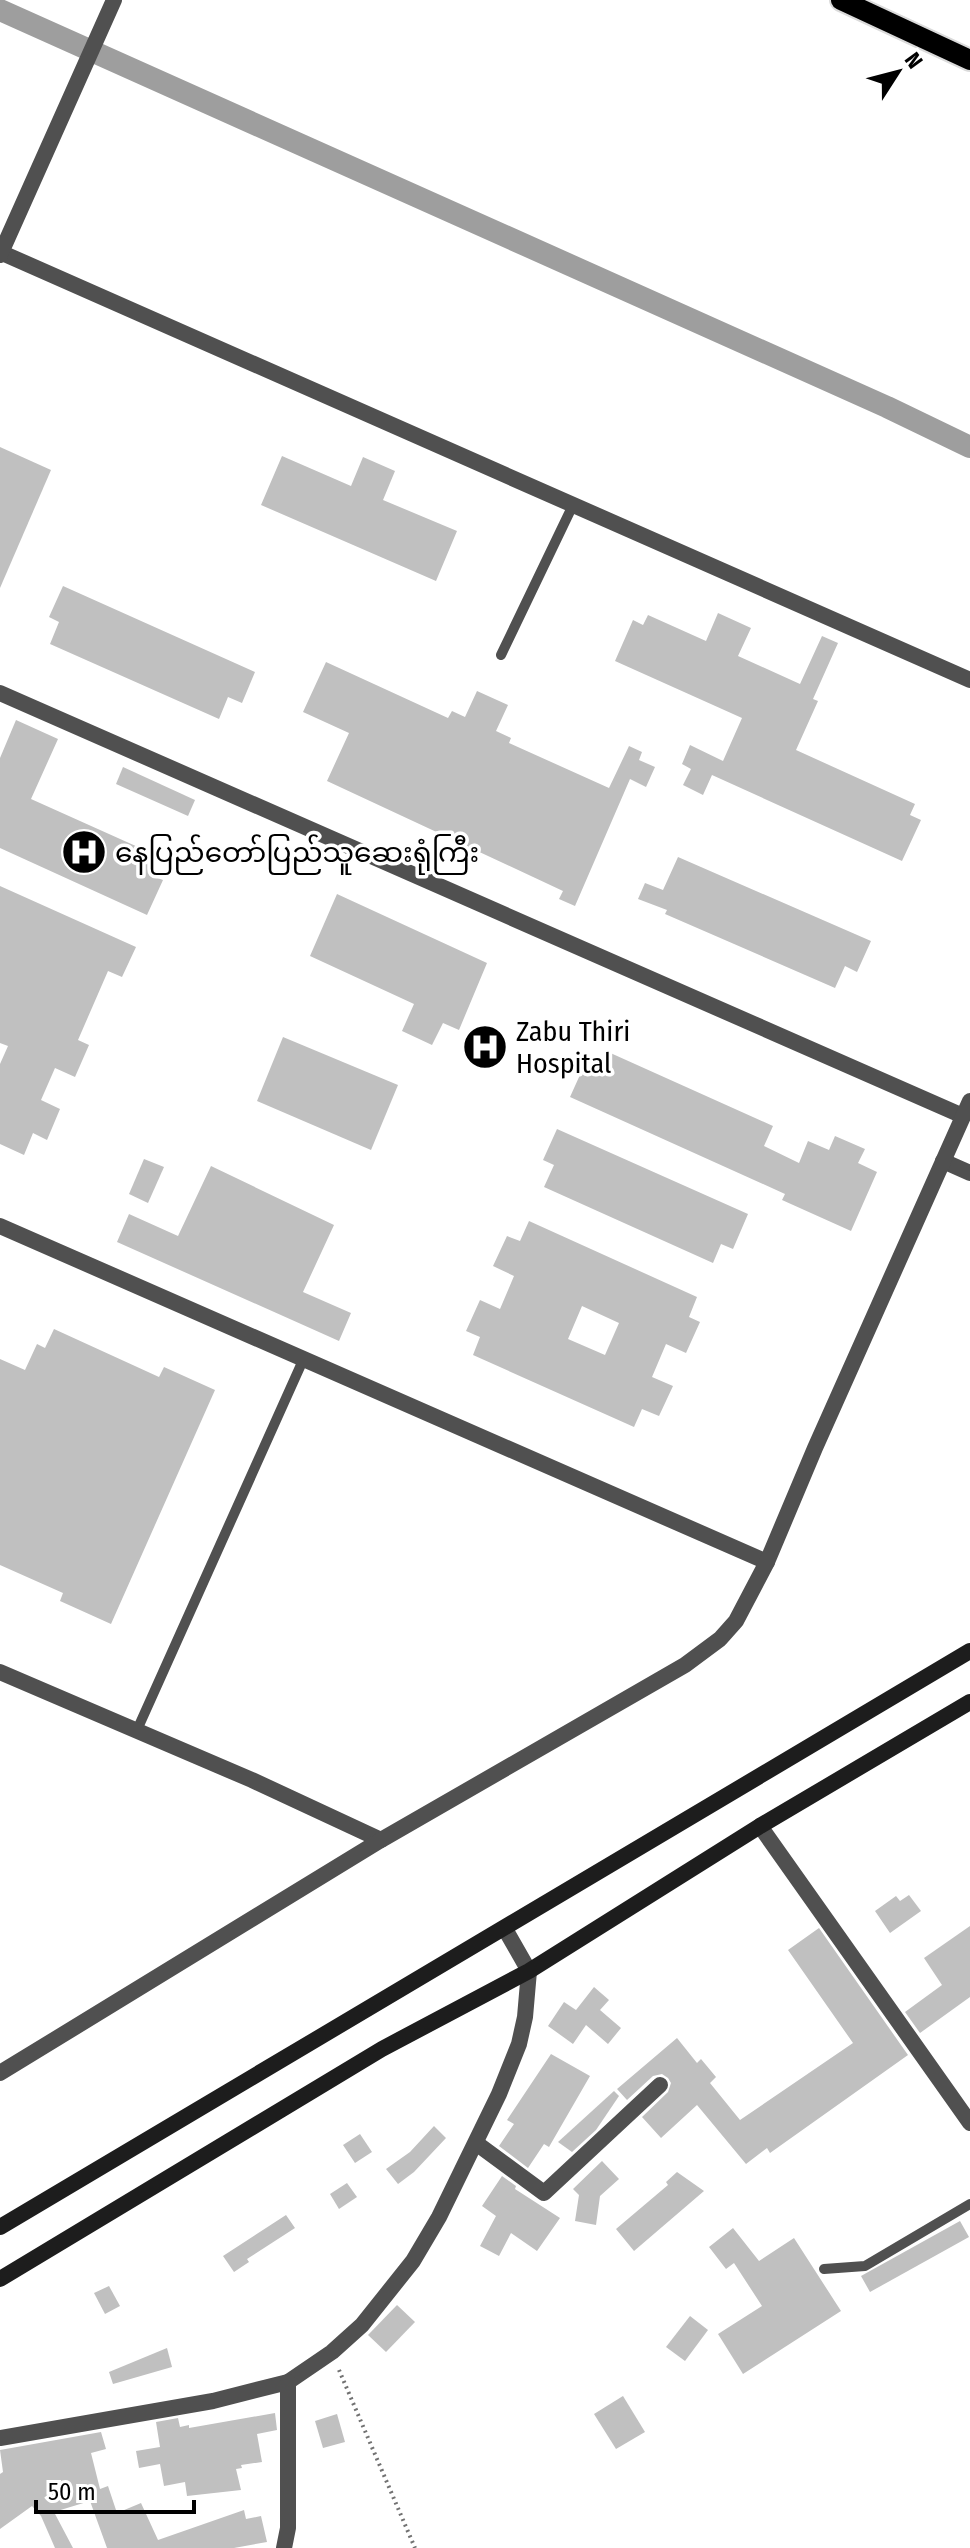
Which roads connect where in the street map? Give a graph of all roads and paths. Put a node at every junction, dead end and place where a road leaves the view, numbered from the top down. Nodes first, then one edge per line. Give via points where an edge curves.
1 (114, 0) edge
2 (841, 0) edge
3 (970, 60) edge
4 (0, 253) edge
5 (573, 505) junction
6 (501, 655) dead end
7 (970, 680) edge
8 (0, 693) edge
9 (967, 1109) edge
10 (943, 1161) junction
11 (970, 1173) edge
12 (0, 1226) edge
13 (304, 1358) junction
14 (767, 1562) junction
15 (970, 1651) edge
16 (0, 1672) edge
17 (970, 1702) edge
18 (137, 1730) junction
19 (760, 1826) junction
20 (381, 1840) junction
21 (505, 1929) junction
22 (529, 1971) junction
23 (0, 2073) edge
24 (660, 2085) dead end
25 (970, 2123) edge
26 (476, 2143) junction
27 (970, 2204) edge
28 (0, 2227) edge
29 (824, 2269) dead end
30 (0, 2279) edge
31 (332, 2352) junction
32 (288, 2382) junction
33 (0, 2438) edge
34 (284, 2548) edge
35 (415, 2548) edge

1 - 4 street
2 - 3 main road
4 - 5 street
5 - 6 lane
5 - 7 street
8 - 9 street
9 - 10 street
10 - 11 street
10 - 14 street
12 - 13 street
13 - 14 street
13 - 18 lane
14 - 20 street via 736,1621 705,1651
15 - 21 main road
16 - 18 street
17 - 19 main road
18 - 20 street
19 - 22 main road
19 - 25 street
20 - 23 street
21 - 22 street
21 - 28 main road
22 - 26 street via 519,2044
22 - 30 main road via 382,2049
24 - 26 street via 544,2193
26 - 31 street via 413,2261 362,2325
27 - 29 lane via 865,2266
31 - 32 street
31 - 35 path
32 - 33 street via 197,2404
32 - 34 street

